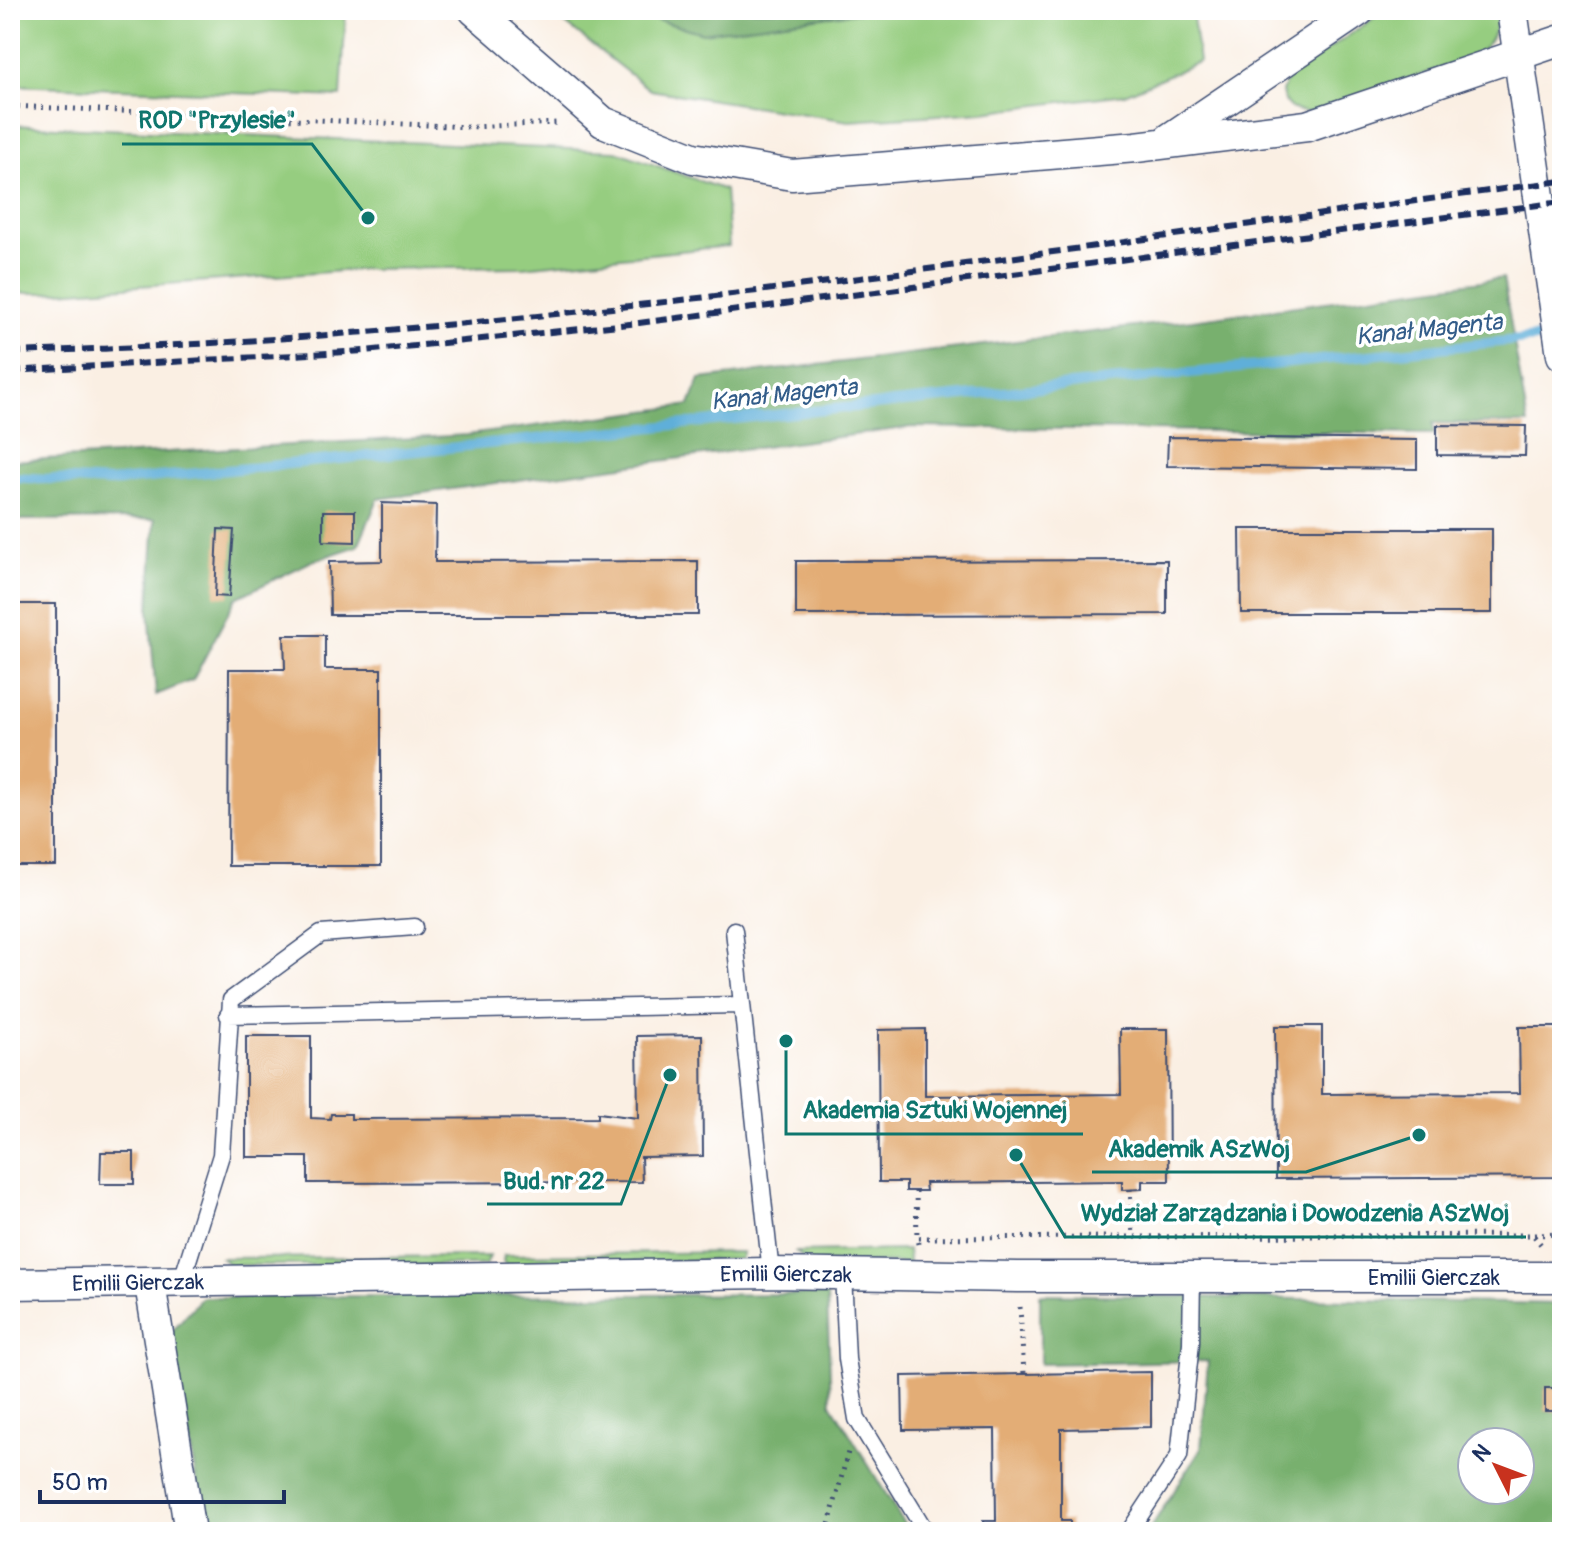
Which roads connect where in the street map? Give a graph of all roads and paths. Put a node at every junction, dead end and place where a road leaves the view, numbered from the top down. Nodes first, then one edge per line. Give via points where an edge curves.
1 (474, 10) edge
2 (1360, 10) edge
3 (1512, 10) edge
4 (1562, 40) edge
5 (1521, 54) junction
6 (10, 106) edge
7 (603, 122) junction
8 (1164, 143) junction
9 (1562, 355) edge
10 (415, 927) dead end
11 (734, 930) dead end
12 (739, 1005) junction
13 (228, 1015) junction
14 (1130, 1189) dead end
15 (916, 1191) dead end
16 (1562, 1234) edge
17 (1533, 1235) dead end
18 (1133, 1236) dead end
19 (917, 1238) dead end
20 (771, 1273) junction
21 (843, 1273) junction
22 (1192, 1276) junction
23 (1562, 1277) edge
24 (181, 1283) junction
25 (10, 1284) edge
26 (150, 1284) junction
27 (857, 1419) junction
28 (190, 1532) edge
29 (827, 1532) edge
30 (926, 1532) edge
31 (1129, 1532) edge

1 - 7 street
2 - 8 street
3 - 5 street
4 - 5 street
5 - 8 street via 1307,126
5 - 9 street
6 - 7 path via 470,127
7 - 8 street via 693,158 792,175
10 - 13 lane via 321,934 231,1000
11 - 12 lane
12 - 13 lane
12 - 20 lane
13 - 24 lane via 221,1155
14 - 18 path
15 - 19 path
16 - 17 path
20 - 21 street, Emilii Gierczak
20 - 24 street, Emilii Gierczak
21 - 22 street, Emilii Gierczak
21 - 27 lane via 847,1359
22 - 23 street, Emilii Gierczak
22 - 31 lane via 1179,1456
24 - 26 street, Emilii Gierczak
25 - 26 street, Emilii Gierczak
26 - 28 street
27 - 29 path
27 - 30 lane

